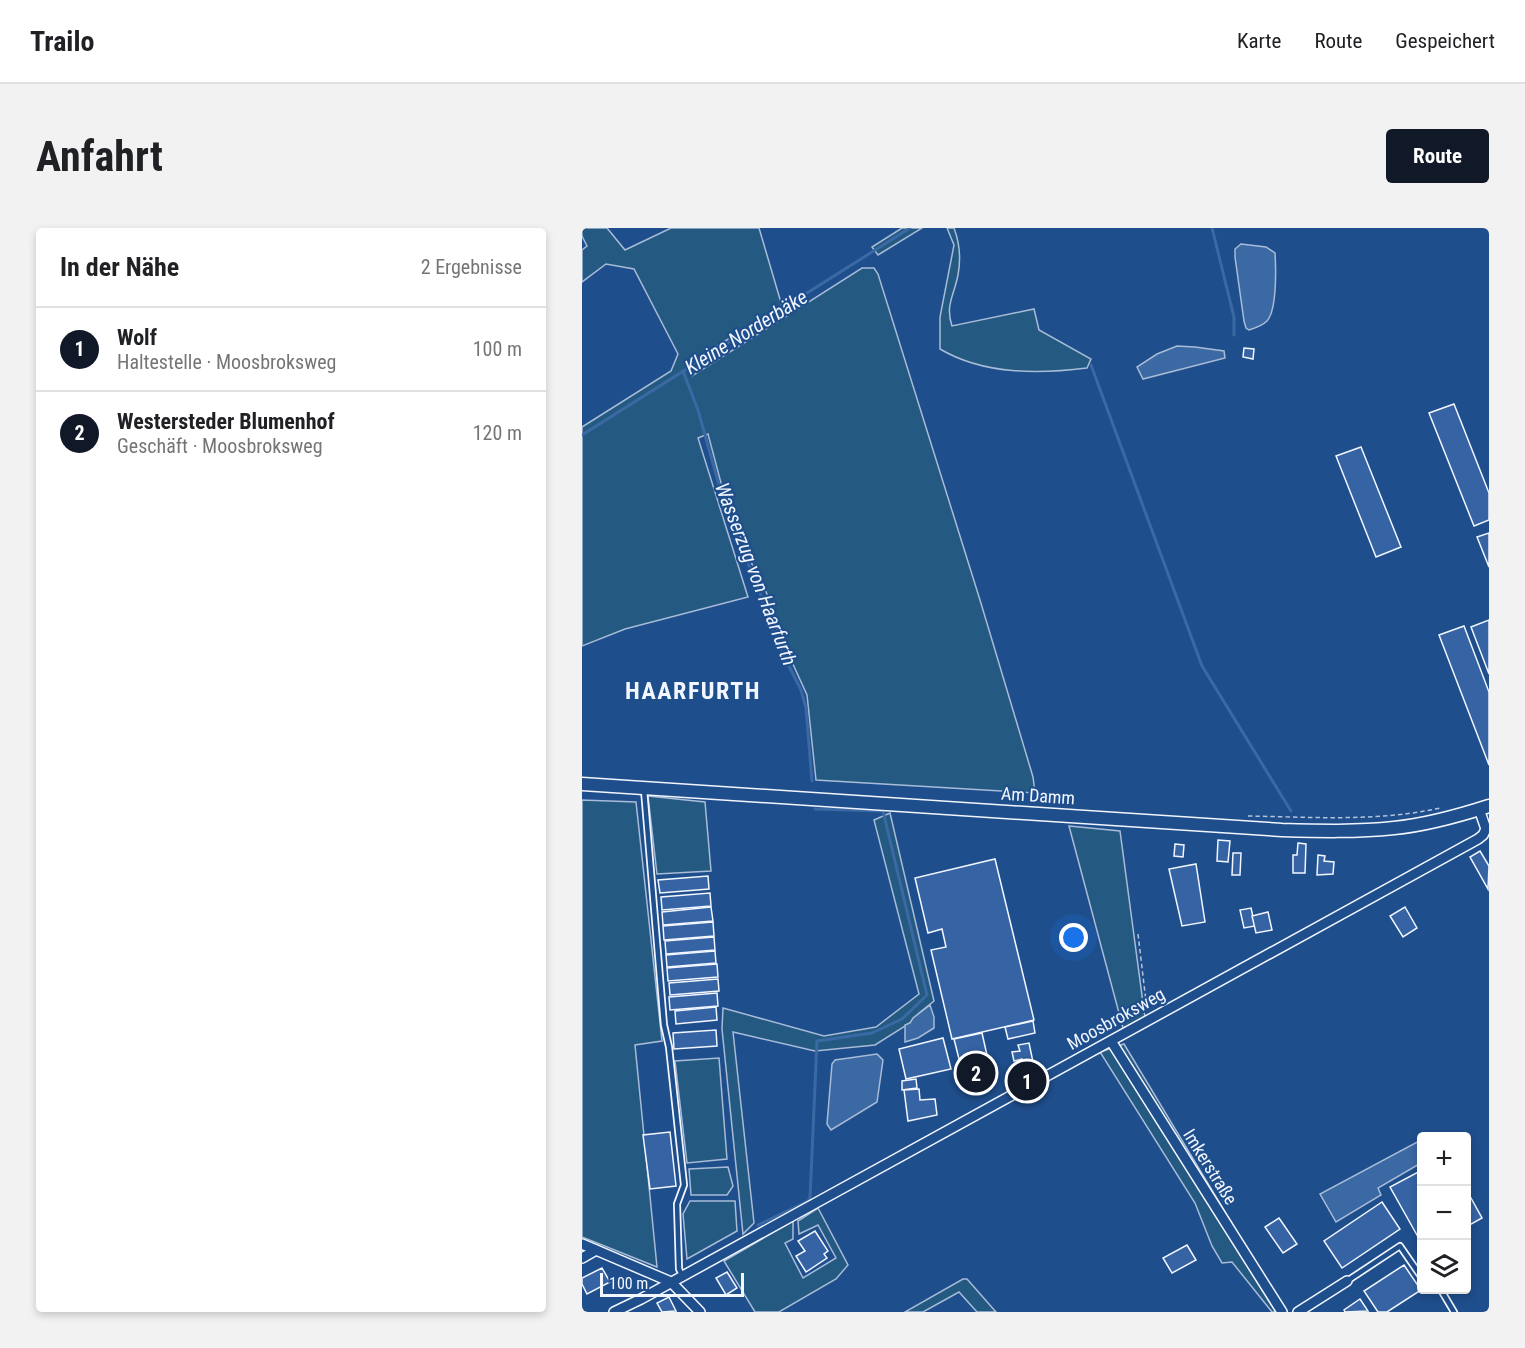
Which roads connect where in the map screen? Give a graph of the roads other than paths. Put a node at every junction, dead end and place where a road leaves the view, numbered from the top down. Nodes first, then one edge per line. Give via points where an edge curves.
1 (582, 784) edge
2 (644, 788) junction
3 (1484, 808) edge
4 (1111, 1041) junction
5 (582, 1244) edge
6 (596, 1250) junction
7 (582, 1258) edge
8 (1417, 1271) edge
9 (682, 1275) junction
10 (1347, 1281) joint
11 (671, 1282) junction
12 (1443, 1294) edge
13 (614, 1312) edge
14 (700, 1312) edge
15 (1282, 1312) edge
16 (1298, 1312) edge
17 (1454, 1312) edge

1 - 2 main road, Am Damm
2 - 3 main road, Am Damm via 1282,830 1395,828
2 - 9 lane via 664,1025 684,1185 677,1204
3 - 4 street, Moosbroksweg via 1483,835
4 - 9 street, Moosbroksweg
4 - 15 street, Imkerstraße
5 - 6 street
6 - 7 street
6 - 11 street
8 - 10 lane via 1400,1246
9 - 11 street, Moosbroksweg
10 - 16 street
11 - 13 street, Moosbroksweg
11 - 14 street
12 - 17 lane

